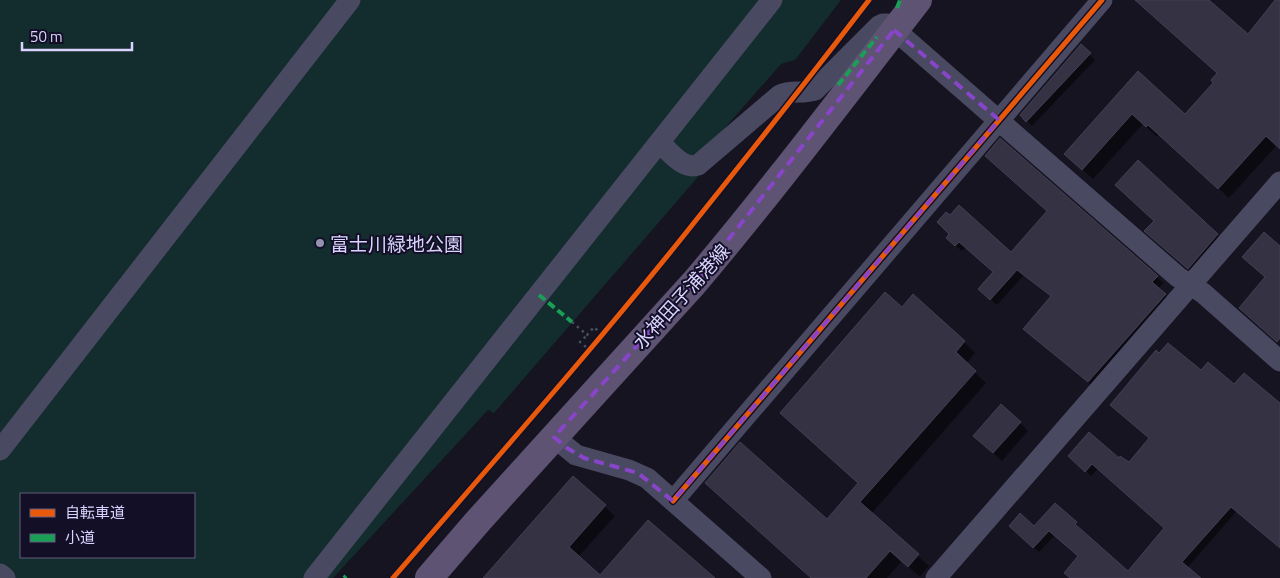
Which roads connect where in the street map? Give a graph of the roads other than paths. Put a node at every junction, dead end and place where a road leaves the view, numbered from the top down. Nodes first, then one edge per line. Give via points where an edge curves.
1 (350, 0) edge
2 (772, 0) edge
3 (918, 0) edge
4 (1102, 0) edge
5 (894, 30) junction
6 (999, 120) junction
7 (660, 143) junction
8 (1280, 182) edge
9 (1190, 285) junction
10 (1280, 361) edge
11 (554, 437) junction
12 (0, 450) edge
13 (673, 501) junction
14 (0, 574) edge
15 (5, 578) edge
16 (314, 578) edge
17 (429, 578) edge
18 (761, 578) edge
19 (936, 578) edge

1 - 12 street
2 - 7 street
3 - 5 main road, 水神田子浦港線
4 - 6 street
5 - 6 street
5 - 7 street via 888,24 879,26 815,90 780,95 698,165 684,165
5 - 11 main road, 水神田子浦港線 via 717,256
6 - 9 street
6 - 13 street
7 - 16 street
8 - 9 street
9 - 10 street
9 - 19 street
11 - 13 street via 576,455 638,473
11 - 17 main road, 水神田子浦港線
13 - 18 street
14 - 15 street

